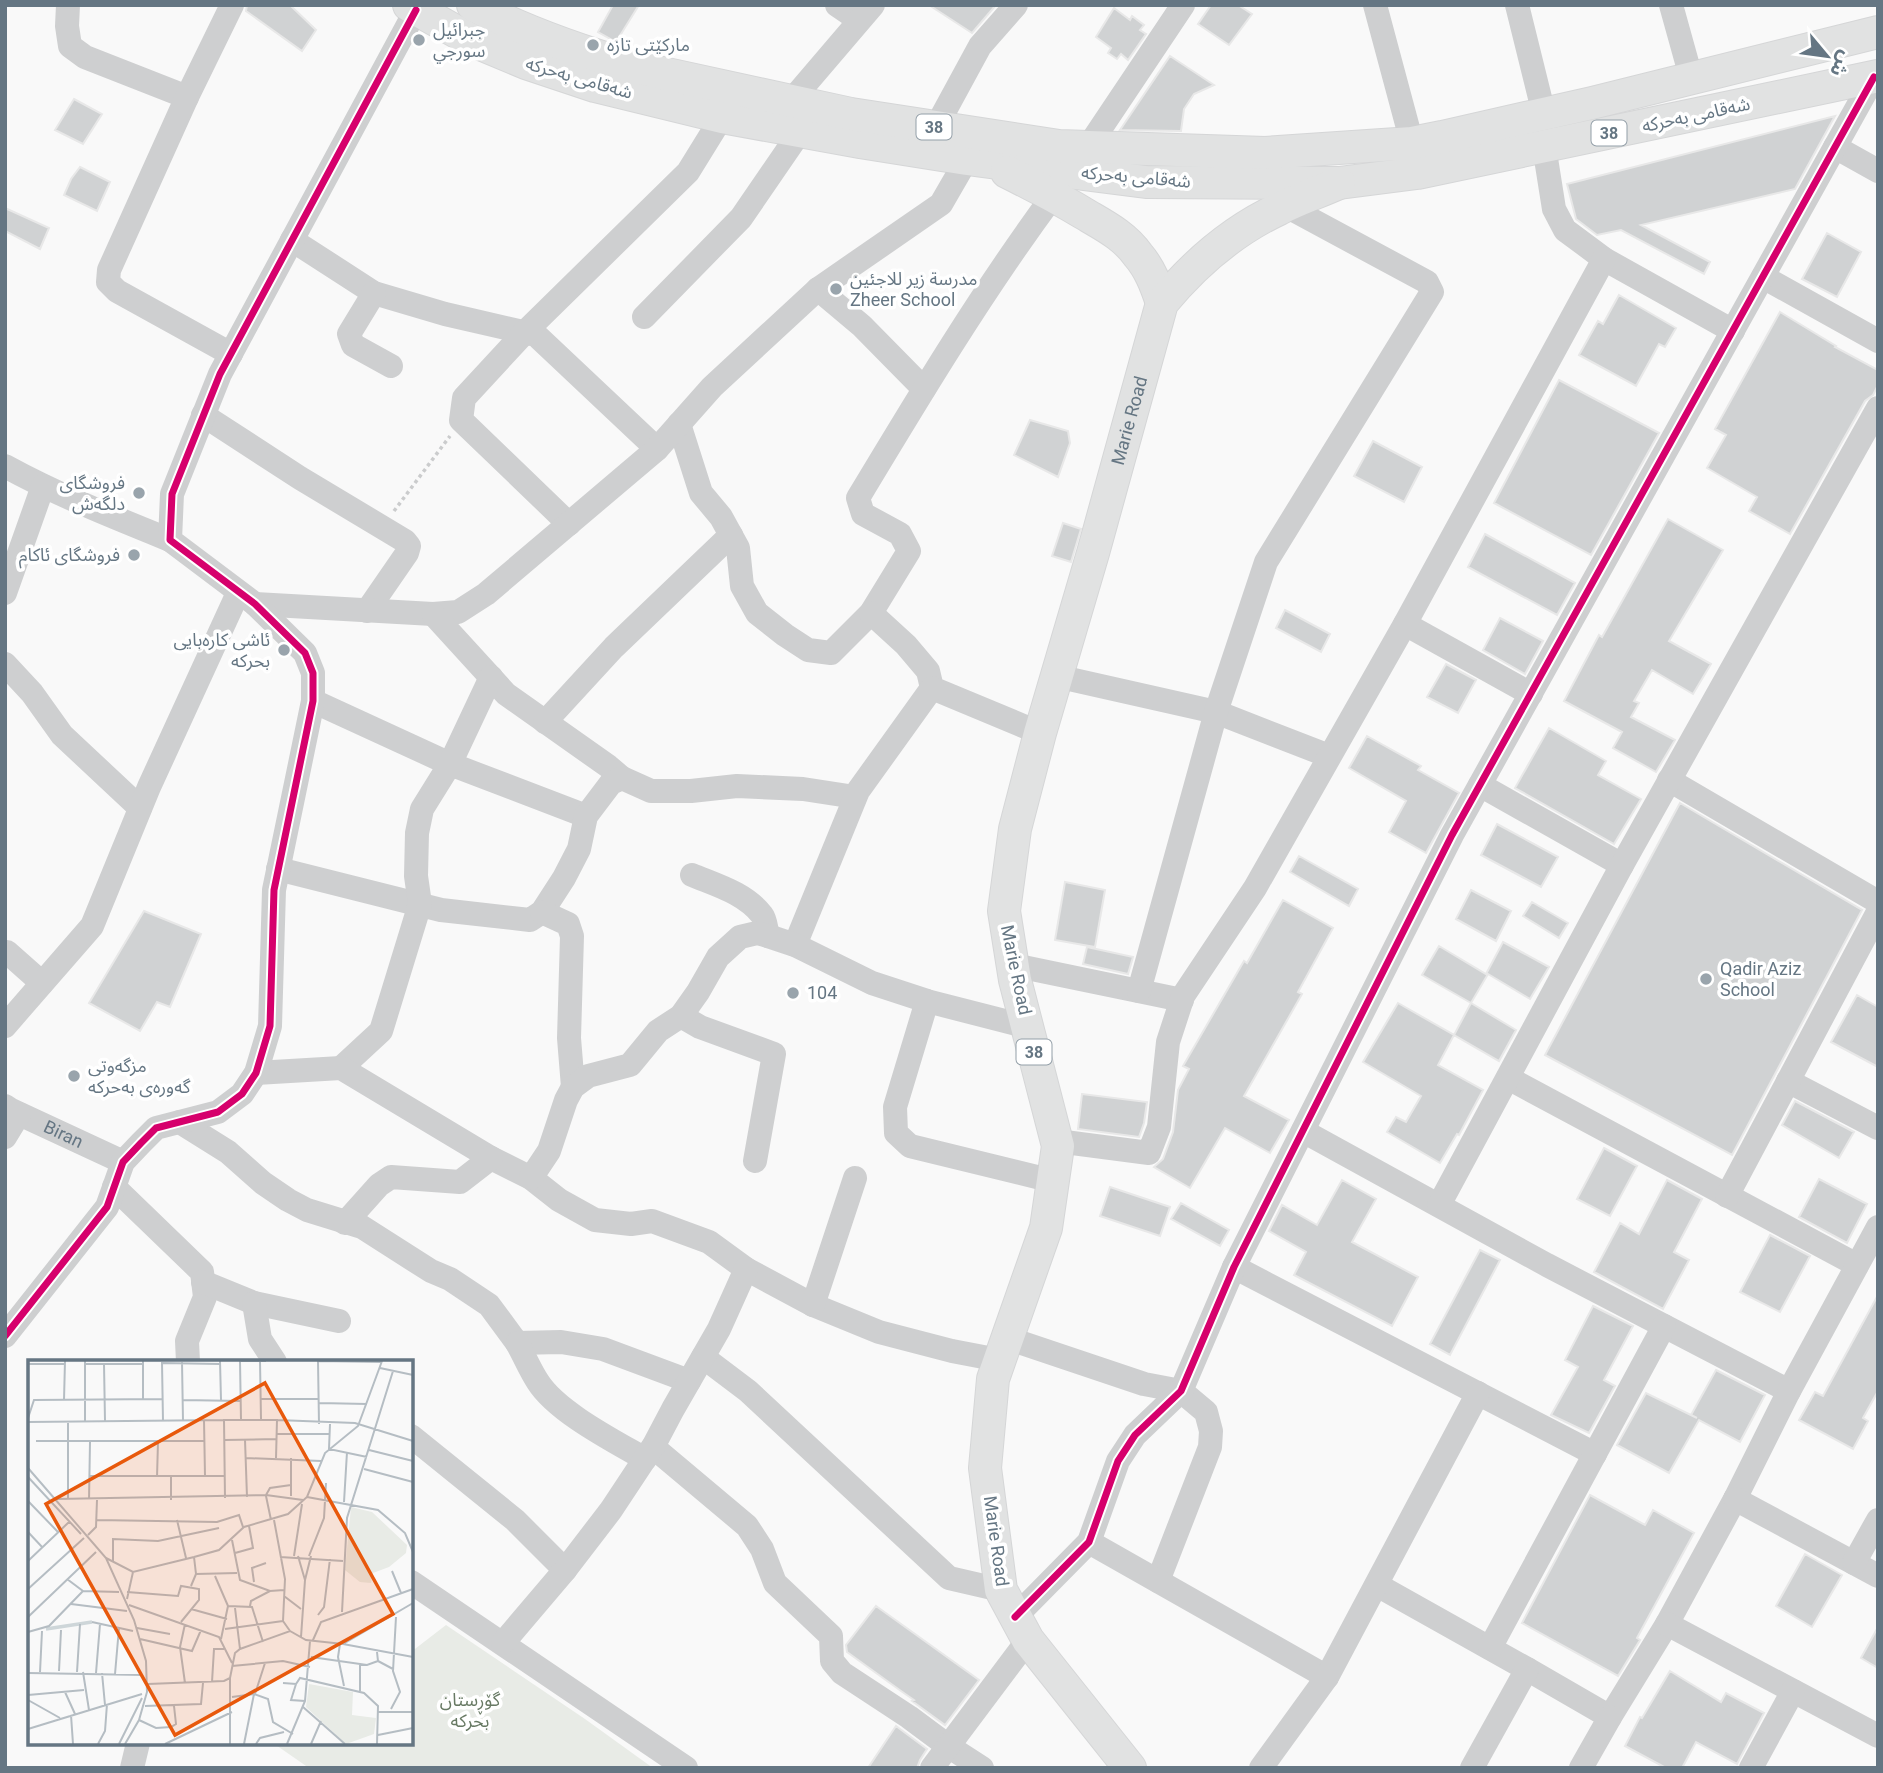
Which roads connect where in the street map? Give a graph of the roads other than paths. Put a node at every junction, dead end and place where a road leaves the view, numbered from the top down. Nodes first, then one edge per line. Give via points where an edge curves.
1 (68, 5) edge
2 (232, 5) edge
3 (837, 5) edge
4 (1016, 5) edge
5 (1183, 5) edge
6 (1517, 5) edge
7 (1671, 5) edge
8 (412, 7) edge
9 (483, 7) edge
10 (1381, 7) edge
11 (866, 13) edge
12 (1878, 32) edge
13 (533, 50) junction
14 (1691, 77) junction
15 (1876, 77) edge
16 (632, 80) junction
17 (187, 97) junction
18 (791, 100) junction
19 (1544, 114) junction
20 (722, 117) junction
21 (936, 127) junction
22 (800, 132) junction
23 (1412, 143) junction
24 (1544, 146) junction
25 (1088, 147) junction
26 (1835, 147) junction
27 (977, 160) junction
28 (1878, 172) edge
29 (1339, 183) junction
30 (1054, 196) junction
31 (1286, 206) junction
32 (292, 240) junction
33 (1604, 259) junction
34 (1763, 277) junction
35 (818, 289) junction
36 (374, 293) junction
37 (1162, 303) junction
38 (644, 317) dead end
39 (1733, 331) junction
40 (525, 332) junction
41 (1878, 341) edge
42 (231, 354) junction
43 (391, 366) dead end
44 (924, 389) junction
45 (1878, 408) edge
46 (203, 415) junction
47 (679, 424) junction
48 (657, 449) junction
49 (5, 466) edge
50 (43, 486) junction
51 (569, 524) junction
52 (731, 536) junction
53 (170, 540) junction
54 (5, 593) edge
55 (246, 598) junction
56 (367, 611) junction
57 (871, 613) junction
58 (433, 614) junction
59 (1405, 624) junction
60 (5, 664) edge
61 (1056, 676) junction
62 (491, 677) junction
63 (932, 688) junction
64 (1531, 694) junction
65 (313, 701) junction
66 (1216, 712) junction
67 (545, 722) junction
68 (1040, 733) junction
69 (1329, 757) junction
70 (450, 764) junction
71 (622, 778) junction
72 (1669, 780) junction
73 (1480, 785) junction
74 (855, 797) junction
75 (140, 808) junction
76 (586, 816) junction
77 (1622, 864) junction
78 (278, 869) junction
79 (692, 875) dead end
80 (1878, 902) edge
81 (420, 904) junction
82 (542, 912) junction
83 (1878, 912) edge
84 (768, 936) junction
85 (795, 945) junction
86 (7, 952) dead end
87 (1013, 965) junction
88 (42, 983) junction
89 (1139, 991) junction
90 (1182, 1000) junction
91 (927, 1001) junction
92 (681, 1016) junction
93 (5, 1026) edge
94 (1028, 1027) junction
95 (341, 1068) junction
96 (256, 1073) junction
97 (1507, 1078) junction
98 (1788, 1081) junction
99 (573, 1087) junction
100 (12, 1110) edge
101 (180, 1122) junction
102 (1878, 1128) edge
103 (1303, 1130) junction
104 (5, 1138) edge
105 (1057, 1142) junction
106 (491, 1158) junction
107 (755, 1161) dead end
108 (123, 1162) junction
109 (531, 1178) junction
110 (855, 1178) dead end
111 (1053, 1181) junction
112 (114, 1187) junction
113 (1727, 1196) junction
114 (1439, 1205) junction
115 (345, 1223) junction
116 (1878, 1227) edge
117 (1857, 1265) junction
118 (1234, 1267) junction
119 (746, 1269) junction
120 (203, 1282) junction
121 (254, 1303) junction
122 (813, 1305) junction
123 (339, 1321) dead end
124 (1664, 1326) junction
125 (5, 1336) edge
126 (517, 1343) junction
127 (1003, 1349) junction
128 (703, 1357) junction
129 (188, 1360) edge
130 (274, 1360) edge
131 (689, 1381) junction
132 (1181, 1391) junction
133 (1789, 1391) junction
134 (1478, 1393) junction
135 (413, 1438) edge
136 (649, 1453) junction
137 (1595, 1454) junction
138 (1735, 1499) junction
139 (1878, 1520) edge
140 (1089, 1542) junction
141 (1854, 1563) junction
142 (565, 1570) junction
143 (1878, 1576) edge
144 (1158, 1581) junction
145 (413, 1583) edge
146 (1377, 1586) junction
147 (1015, 1616) junction
148 (1667, 1624) junction
149 (503, 1643) junction
150 (1490, 1648) junction
151 (1527, 1669) junction
152 (1327, 1677) junction
153 (1793, 1691) junction
154 (1610, 1717) junction
155 (1878, 1737) edge
156 (138, 1745) edge
157 (948, 1746) junction
158 (132, 1768) edge
159 (686, 1768) edge
160 (932, 1768) edge
161 (982, 1768) edge
162 (1130, 1768) edge
163 (1261, 1768) edge
164 (1472, 1768) edge
165 (1581, 1768) edge
166 (1751, 1768) edge

1 - 17 street via 70,46 85,57
2 - 17 street
3 - 11 street
4 - 21 street via 980,46
5 - 25 street
6 - 19 street
7 - 14 street
8 - 13 main road, شەقامی بەحرکە / 38 via 471,40
8 - 32 street
9 - 13 main road, شەقامی بەحرکە / 38
10 - 23 street
11 - 18 street
12 - 14 main road, شەقامی بەحرکە / 38
13 - 16 main road, شەقامی بەحرکە / 38 via 595,86
14 - 19 main road, شەقامی بەحرکە / 38
15 - 24 main road, شەقامی بەحرکە / 38
15 - 26 street
16 - 18 main road, شەقامی بەحرکە / 38
16 - 20 main road, شەقامی بەحرکە / 38
17 - 42 street via 109,270 108,282
18 - 21 main road, شەقامی بەحرکە / 38
19 - 23 main road, شەقامی بەحرکە / 38
20 - 22 main road, شەقامی بەحرکە / 38
20 - 40 street via 688,172
21 - 25 main road, شەقامی بەحرکە / 38
22 - 27 main road, شەقامی بەحرکە / 38
22 - 38 street via 741,218
23 - 25 main road, شەقامی بەحرکە / 38 via 1265,153
24 - 29 main road, شەقامی بەحرکە / 38 via 1417,173
24 - 33 street via 1554,209 1565,230
26 - 28 street
26 - 34 street
27 - 29 main road, شەقامی بەحرکە / 38 via 1146,182
27 - 30 main road, 38
27 - 35 street via 941,204
29 - 31 main road, 38
30 - 37 main road, 38 via 1124,240 1147,268
30 - 44 street
31 - 37 main road, 38 via 1228,238 1181,279
31 - 66 street via 1427,282 1432,292 1266,562
32 - 36 street
32 - 42 street
33 - 39 street
33 - 59 street
34 - 39 street
34 - 41 street
35 - 44 street
35 - 47 street via 712,387
36 - 40 street
36 - 43 street via 349,334 353,345
37 - 61 main road, Marie Road / 38
39 - 64 street
40 - 48 street via 536,335
40 - 51 street via 464,398 461,420
42 - 46 street
44 - 57 street via 858,498 863,514 901,534 909,551
45 - 72 street
46 - 53 street via 172,494
46 - 56 street via 405,541 407,553
47 - 48 street
47 - 52 street via 701,493
48 - 51 street
49 - 50 street
50 - 53 street
50 - 54 street
51 - 58 street via 458,612
52 - 57 street via 738,548 742,586 757,614 808,650 831,653
52 - 67 street via 614,647
53 - 55 street
55 - 56 street
55 - 65 street via 305,653 313,673
55 - 75 street
56 - 58 street
57 - 63 street via 928,671
58 - 62 street
59 - 64 street
59 - 69 street
60 - 75 street via 62,735
61 - 66 street
61 - 68 main road, Marie Road / 38
62 - 67 street
62 - 70 street
63 - 68 street
63 - 74 street
64 - 73 street
65 - 70 street
65 - 78 street
66 - 69 street
66 - 89 street
67 - 71 street
68 - 87 main road, Marie Road / 38 via 1015,829 1004,911
69 - 90 street via 1255,888
70 - 76 street
70 - 81 street via 422,810 417,833
71 - 74 street via 651,791 737,786
71 - 76 street via 611,783
72 - 77 street
72 - 80 street
73 - 77 street
73 - 103 street
74 - 85 street
75 - 88 street via 92,926
76 - 82 street via 579,849
77 - 97 street
78 - 81 street
78 - 96 street via 270,1026
79 - 84 street via 749,903 763,916
81 - 82 street via 530,920
81 - 95 street via 381,1031
82 - 99 street via 568,925 572,936 569,1038
83 - 98 street
84 - 85 street
84 - 92 street via 757,933 733,943 718,957
85 - 91 street via 872,983
86 - 88 street
87 - 89 street
87 - 94 main road, Marie Road / 38
88 - 93 street
89 - 90 street
90 - 105 street via 1168,1042 1158,1127 1149,1153
91 - 94 street
91 - 111 street via 895,1107 896,1133 910,1146
92 - 99 street via 658,1031 630,1065 588,1076
92 - 107 street via 774,1054
94 - 105 main road, Marie Road / 38
95 - 96 street
95 - 106 street
96 - 101 street via 242,1094 218,1112
97 - 113 street
97 - 114 street
98 - 102 street
98 - 113 street
99 - 109 street via 549,1150
100 - 104 street
100 - 108 street, Biran
101 - 108 street via 156,1128
101 - 115 street via 228,1152 288,1200
103 - 114 street
103 - 118 street
105 - 111 main road, Marie Road / 38
106 - 109 street
106 - 115 street via 460,1182 391,1177
108 - 112 street
109 - 119 street via 594,1220 652,1221 709,1242
110 - 122 street
111 - 127 main road, Marie Road / 38 via 1046,1228
112 - 120 street via 202,1272
112 - 125 street via 107,1208
113 - 117 street
114 - 124 street
115 - 126 street via 362,1227 489,1305
116 - 117 street
117 - 133 street
118 - 132 street
118 - 134 street
119 - 122 street
119 - 128 street
120 - 121 street
120 - 129 street via 205,1297 187,1341
121 - 123 street
121 - 130 street via 260,1339
122 - 127 street via 878,1332 951,1351
124 - 133 street
124 - 137 street
126 - 131 street via 561,1342 603,1349
126 - 136 street via 539,1384 563,1408 591,1427
127 - 132 street
127 - 147 main road, Marie Road / 38 via 993,1379 985,1468
128 - 131 street
128 - 147 street via 748,1391 949,1578
131 - 136 street
132 - 140 street via 1135,1435 1118,1461
132 - 144 street via 1206,1412 1210,1447
133 - 138 street
134 - 137 street
134 - 146 street
135 - 142 street via 515,1520
136 - 142 street
136 - 157 street via 747,1527 762,1549 775,1583 831,1636 832,1661 842,1673
137 - 150 street
138 - 141 street
138 - 148 street
139 - 141 street
140 - 144 street
140 - 147 street
141 - 143 street
142 - 149 street
144 - 152 street
145 - 149 street
146 - 150 street
146 - 152 street
147 - 157 street
147 - 162 main road
148 - 153 street
148 - 154 street
149 - 159 street
150 - 151 street
151 - 154 street
151 - 164 street
152 - 163 street
153 - 155 street
153 - 166 street
154 - 165 street
156 - 158 street
157 - 160 street
157 - 161 street

